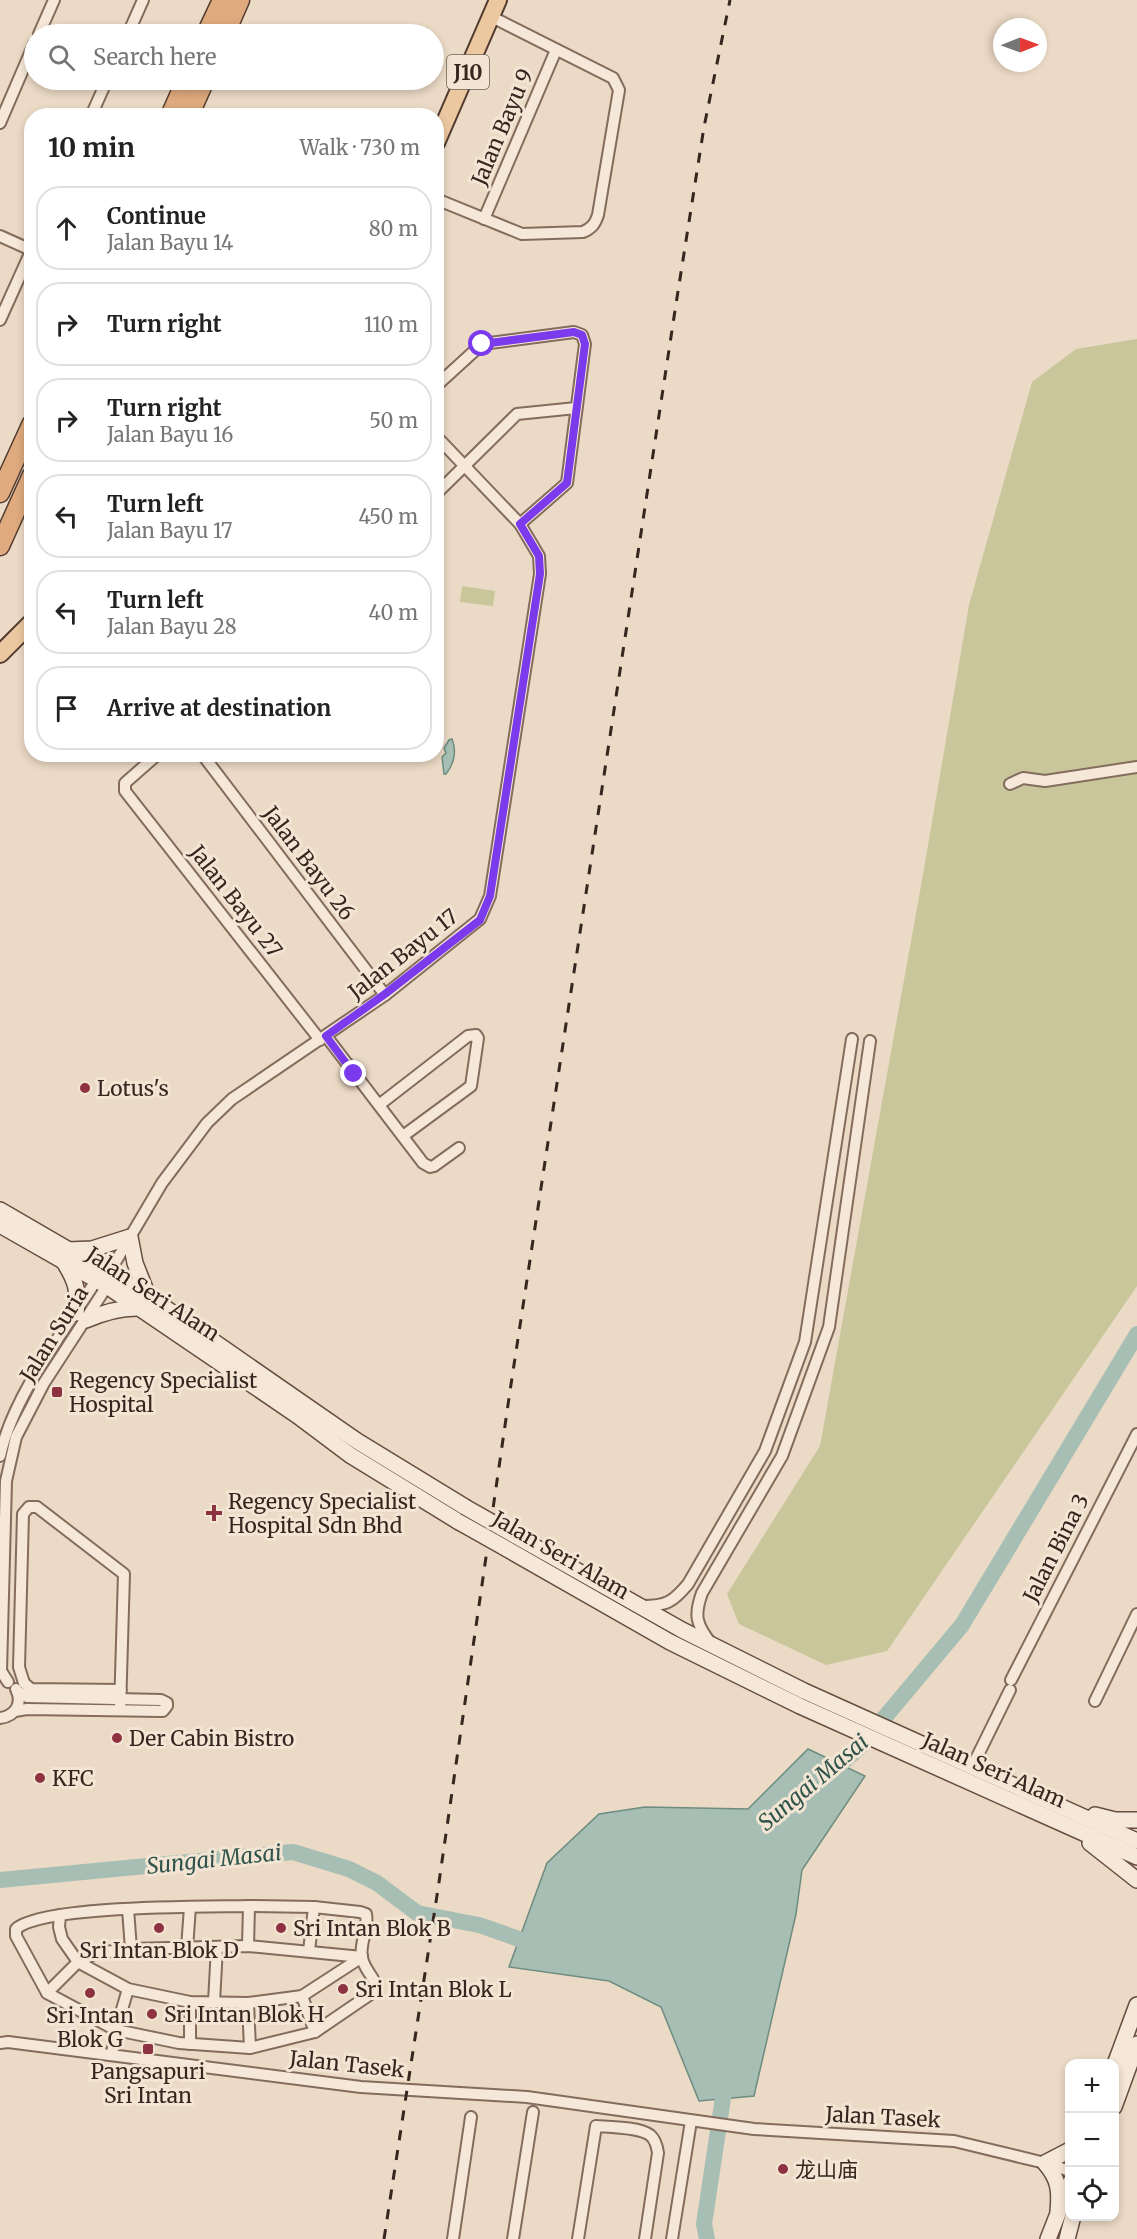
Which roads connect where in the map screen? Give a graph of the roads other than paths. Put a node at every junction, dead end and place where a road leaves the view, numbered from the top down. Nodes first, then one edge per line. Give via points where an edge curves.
1 (54, 0) edge
2 (143, 0) edge
3 (222, 0) edge
4 (240, 0) edge
5 (498, 0) edge
6 (492, 17) junction
7 (43, 24) edge
8 (132, 24) edge
9 (211, 24) edge
10 (229, 24) edge
11 (556, 50) junction
12 (24, 67) edge
13 (103, 90) edge
14 (182, 90) edge
15 (201, 90) edge
16 (95, 108) edge
17 (174, 108) edge
18 (193, 108) edge
19 (0, 123) edge
20 (444, 125) edge
21 (444, 202) edge
22 (484, 219) junction
23 (0, 236) edge
24 (24, 247) edge
25 (24, 266) edge
26 (0, 320) edge
27 (444, 379) edge
28 (576, 408) junction
29 (24, 440) edge
30 (444, 444) edge
31 (465, 466) junction
32 (444, 486) edge
33 (24, 492) edge
34 (0, 493) edge
35 (520, 524) junction
36 (0, 546) edge
37 (24, 630) edge
38 (0, 654) edge
39 (149, 762) edge
40 (208, 762) edge
41 (1137, 767) edge
42 (1010, 784) dead end
43 (385, 994) junction
44 (323, 1038) junction
45 (852, 1039) dead end
46 (870, 1041) dead end
47 (379, 1106) junction
48 (403, 1136) junction
49 (459, 1148) dead end
50 (0, 1210) edge
51 (0, 1225) edge
52 (130, 1237) junction
53 (65, 1255) junction
54 (106, 1275) junction
55 (145, 1302) junction
56 (81, 1316) junction
57 (1137, 1434) edge
58 (0, 1456) edge
59 (510, 1542) junction
60 (640, 1606) junction
61 (3, 1608) junction
62 (1137, 1614) edge
63 (20, 1639) junction
64 (712, 1645) junction
65 (4, 1682) edge
66 (17, 1691) junction
67 (121, 1700) junction
68 (1095, 1701) dead end
69 (15, 1711) junction
70 (0, 1718) edge
71 (973, 1765) junction
72 (1060, 1815) junction
73 (1137, 1820) edge
74 (1137, 1841) edge
75 (1137, 1857) edge
76 (1137, 1880) edge
77 (249, 1906) junction
78 (190, 1907) junction
79 (314, 1907) junction
80 (128, 1909) junction
81 (60, 1915) junction
82 (248, 1946) junction
83 (217, 1947) junction
84 (188, 1948) junction
85 (131, 1949) junction
86 (309, 1951) junction
87 (362, 1957) junction
88 (78, 1962) junction
89 (128, 1989) junction
90 (47, 1993) junction
91 (302, 1996) junction
92 (190, 2002) junction
93 (214, 2002) junction
94 (248, 2003) junction
95 (1137, 2005) edge
96 (116, 2030) junction
97 (315, 2032) junction
98 (0, 2043) edge
99 (190, 2044) junction
100 (1137, 2044) edge
101 (250, 2048) junction
102 (112, 2054) junction
103 (1117, 2059) edge
104 (1119, 2094) edge
105 (533, 2112) dead end
106 (471, 2118) dead end
107 (691, 2121) junction
108 (1065, 2153) edge
109 (1045, 2163) junction
110 (1065, 2169) edge
111 (1065, 2195) edge
112 (1058, 2211) junction
113 (1072, 2221) edge
114 (453, 2239) edge
115 (513, 2239) edge
116 (578, 2239) edge
117 (645, 2239) edge
118 (672, 2239) edge
119 (1048, 2239) edge
120 (1067, 2239) edge

1 - 7 street
2 - 8 street
3 - 9 highway
4 - 10 highway
5 - 6 main road, J10
6 - 11 street
6 - 20 main road, J10
11 - 22 street, Jalan Bayu 9
11 - 22 street via 613,78 619,90 596,223 583,232 522,234
12 - 19 street
13 - 16 street
14 - 17 highway
15 - 18 highway
21 - 22 street
23 - 24 street
25 - 26 street
27 - 28 street via 482,344 574,332 582,335 585,344
28 - 31 street via 517,414
28 - 35 street via 567,483
29 - 34 highway
30 - 31 street, Jalan Bayu 17
31 - 32 street
31 - 35 street, Jalan Bayu 17
33 - 36 highway
35 - 43 street, Jalan Bayu 17 via 539,556 540,574 490,896 480,920
37 - 38 main road
39 - 44 street, Jalan Bayu 27 via 124,785 125,791
40 - 43 street, Jalan Bayu 26
41 - 42 street via 1045,781 1023,778
43 - 44 street, Jalan Bayu 17
44 - 47 street, Jalan Bayu 27
44 - 52 street, Jalan Bayu 17 via 232,1099 207,1123 162,1183
45 - 60 street via 805,1342 765,1451 675,1599 659,1606
46 - 64 street via 829,1327 782,1456 696,1608 698,1624
47 - 48 street, Jalan Bayu 27
47 - 48 street via 468,1036 476,1035 471,1086
48 - 49 street, Jalan Bayu 27 via 430,1167
50 - 53 main road, Jalan Seri Alam
51 - 53 main road, Jalan Seri Alam
52 - 53 main road
52 - 54 street, Jalan Bayu 17
52 - 55 main road
53 - 54 main road, Jalan Seri Alam
53 - 56 main road via 79,1296
54 - 55 main road, Jalan Seri Alam
54 - 56 street, Jalan Suria
55 - 56 main road
55 - 59 main road, Jalan Seri Alam, bridge via 465,1507
55 - 59 main road, Jalan Seri Alam, bridge via 350,1455 459,1522
56 - 58 street, Jalan Suria via 34,1377 5,1434
56 - 61 street, Jalan Suria via 16,1437 6,1481
57 - 71 street, Jalan Bina 3
59 - 60 main road, Jalan Seri Alam
59 - 72 main road, Jalan Seri Alam via 670,1642 886,1745
60 - 64 main road, Jalan Seri Alam
61 - 63 street via 8,1634
61 - 65 street, Jalan Suria
62 - 68 street
63 - 67 street via 19,1667 24,1683 31,1689
63 - 67 street via 23,1514 29,1507 37,1508 124,1574
64 - 71 main road, Jalan Seri Alam via 804,1691
65 - 66 street
66 - 67 street via 27,1697
66 - 69 street via 19,1703
67 - 69 street
69 - 70 street
71 - 72 main road, Jalan Seri Alam
72 - 73 main road
72 - 74 main road, Jalan Seri Alam
72 - 75 main road, Jalan Seri Alam
72 - 76 main road
77 - 78 street
77 - 79 street
77 - 82 street
78 - 80 street
78 - 84 street
79 - 86 street
79 - 87 street via 366,1914
80 - 81 street
80 - 85 street
81 - 88 street via 62,1939
81 - 90 street via 16,1929 16,1936
82 - 83 street
82 - 86 street
83 - 84 street
83 - 93 street
84 - 85 street
85 - 88 street via 96,1953
86 - 87 street
87 - 91 street
87 - 97 street via 376,1982 375,1991
88 - 89 street
88 - 90 street
89 - 92 street
89 - 96 street
90 - 96 street
91 - 94 street
91 - 97 street
92 - 93 street
92 - 99 street
93 - 94 street
94 - 101 street
95 - 103 main road
96 - 99 street
96 - 102 street
97 - 101 street
98 - 102 street, Jalan Tasek
99 - 101 street
100 - 104 main road
102 - 107 street, Jalan Tasek via 362,2087 527,2097
105 - 115 street
106 - 114 street
107 - 109 street, Jalan Tasek via 954,2141
107 - 118 street
108 - 109 main road
109 - 110 street, Jalan Tasek
109 - 112 main road via 1060,2188
111 - 112 main road
112 - 119 main road
113 - 120 main road
116 - 117 street via 596,2126 640,2130 655,2142 658,2153

